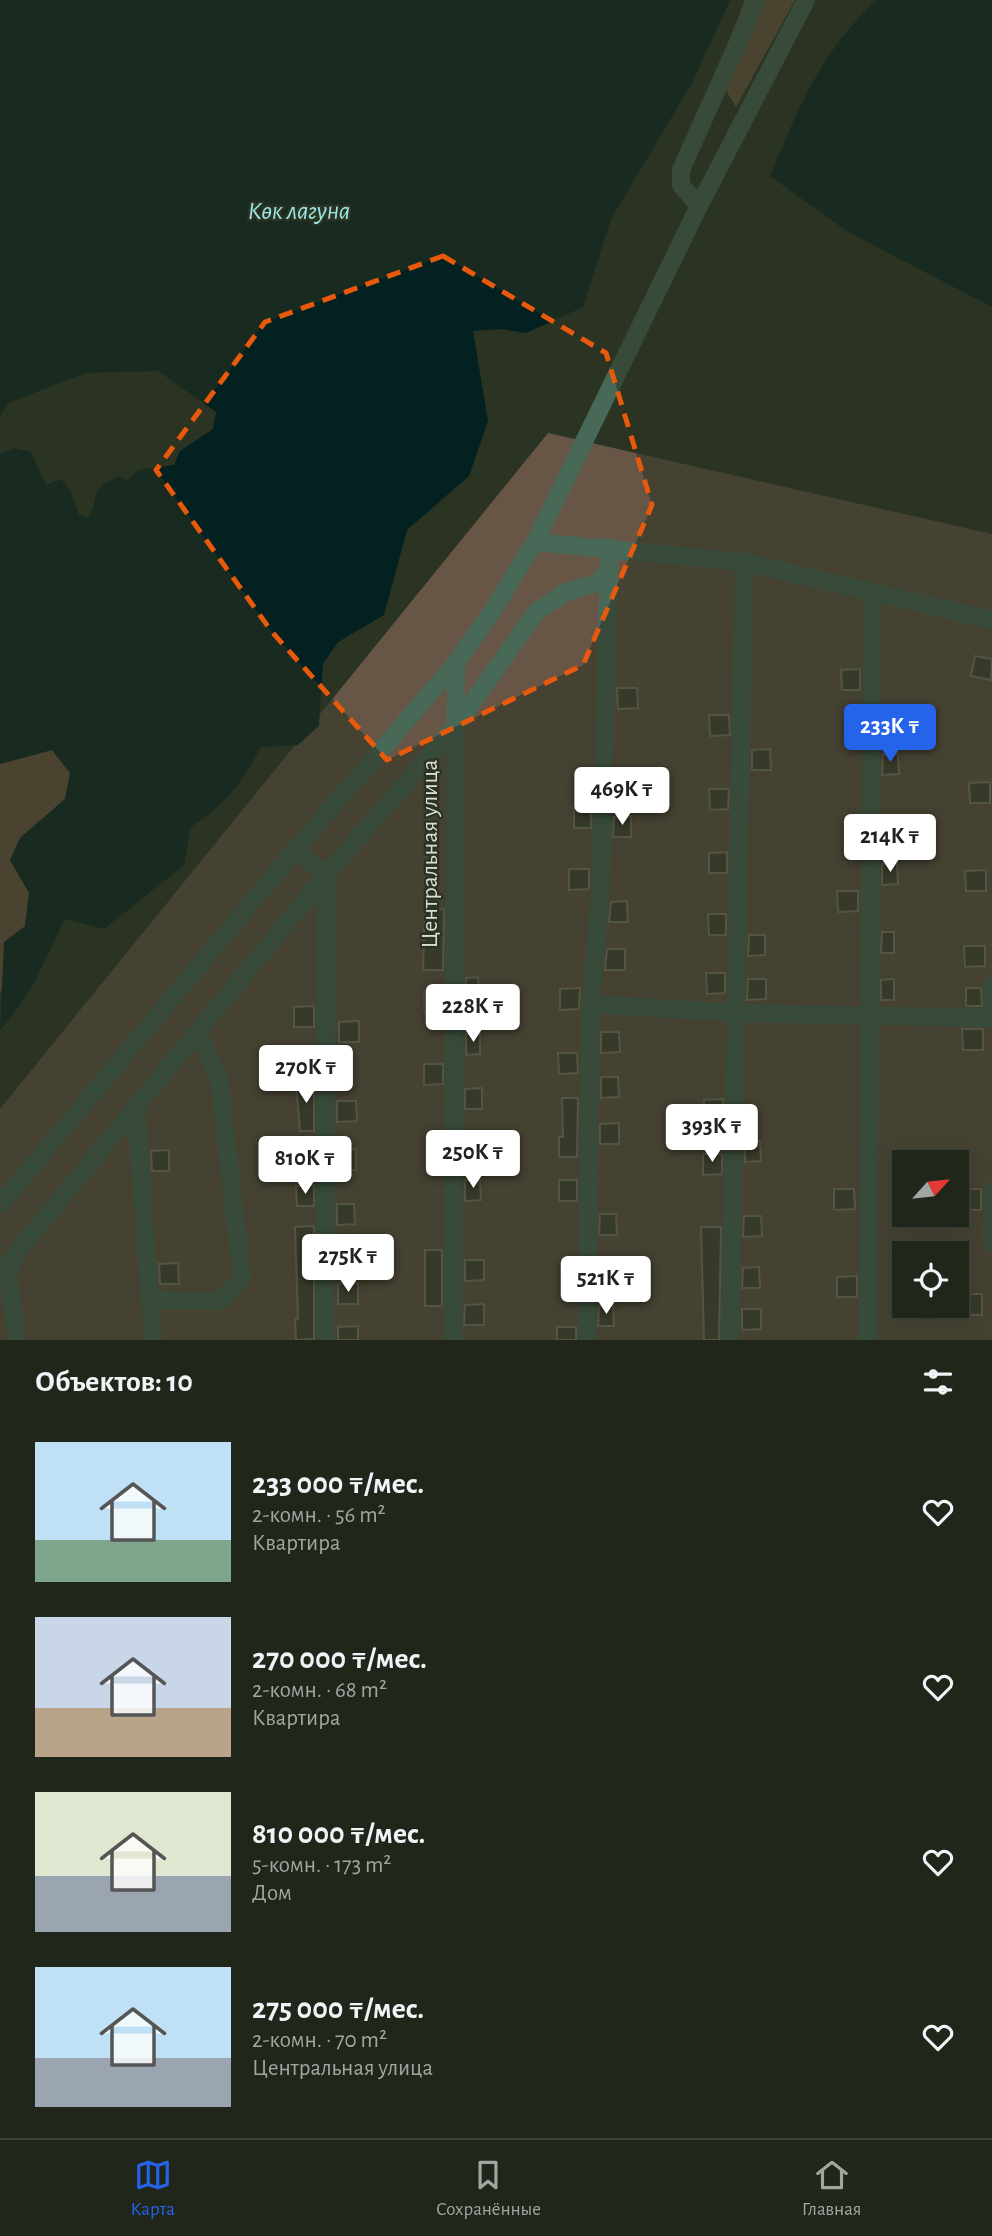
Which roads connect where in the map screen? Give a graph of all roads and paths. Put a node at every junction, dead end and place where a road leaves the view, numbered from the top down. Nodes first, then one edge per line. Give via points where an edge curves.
1 (757, 0) edge
2 (806, 0) edge
3 (699, 206) junction
4 (536, 542) junction
5 (609, 547) junction
6 (744, 562) junction
7 (607, 573) junction
8 (872, 592) junction
9 (992, 620) edge
10 (456, 663) junction
11 (456, 727) junction
12 (296, 849) junction
13 (326, 874) junction
14 (992, 986) edge
15 (992, 1001) edge
16 (591, 1004) junction
17 (737, 1013) junction
18 (872, 1016) junction
19 (992, 1018) edge
20 (198, 1031) junction
21 (136, 1108) junction
22 (992, 1191) edge
23 (0, 1205) edge
24 (992, 1243) edge
25 (16, 1255) junction
26 (0, 1273) edge
27 (150, 1300) junction
28 (17, 1340) edge
29 (153, 1340) edge
30 (325, 1340) edge
31 (453, 1340) edge
32 (587, 1340) edge
33 (730, 1340) edge
34 (868, 1340) edge

1 - 3 street via 681,170 681,185
2 - 3 street
3 - 4 street
4 - 5 street
4 - 10 street
5 - 6 street
5 - 7 street
6 - 8 street
6 - 17 street
7 - 11 street via 597,583 566,592 536,612
7 - 16 street via 601,884
8 - 9 street
8 - 18 street
10 - 11 street, Центральная улица
10 - 12 street
11 - 13 street
11 - 31 street, Центральная улица
12 - 13 street
12 - 23 street
13 - 20 street
13 - 30 street
14 - 15 street
16 - 17 street
16 - 32 street
17 - 18 street
17 - 33 street
18 - 19 street
18 - 34 street
20 - 21 street
20 - 27 street via 219,1078 242,1279 220,1301
21 - 25 street
21 - 27 street
22 - 24 street
25 - 26 street
25 - 28 street via 8,1273
27 - 29 street

